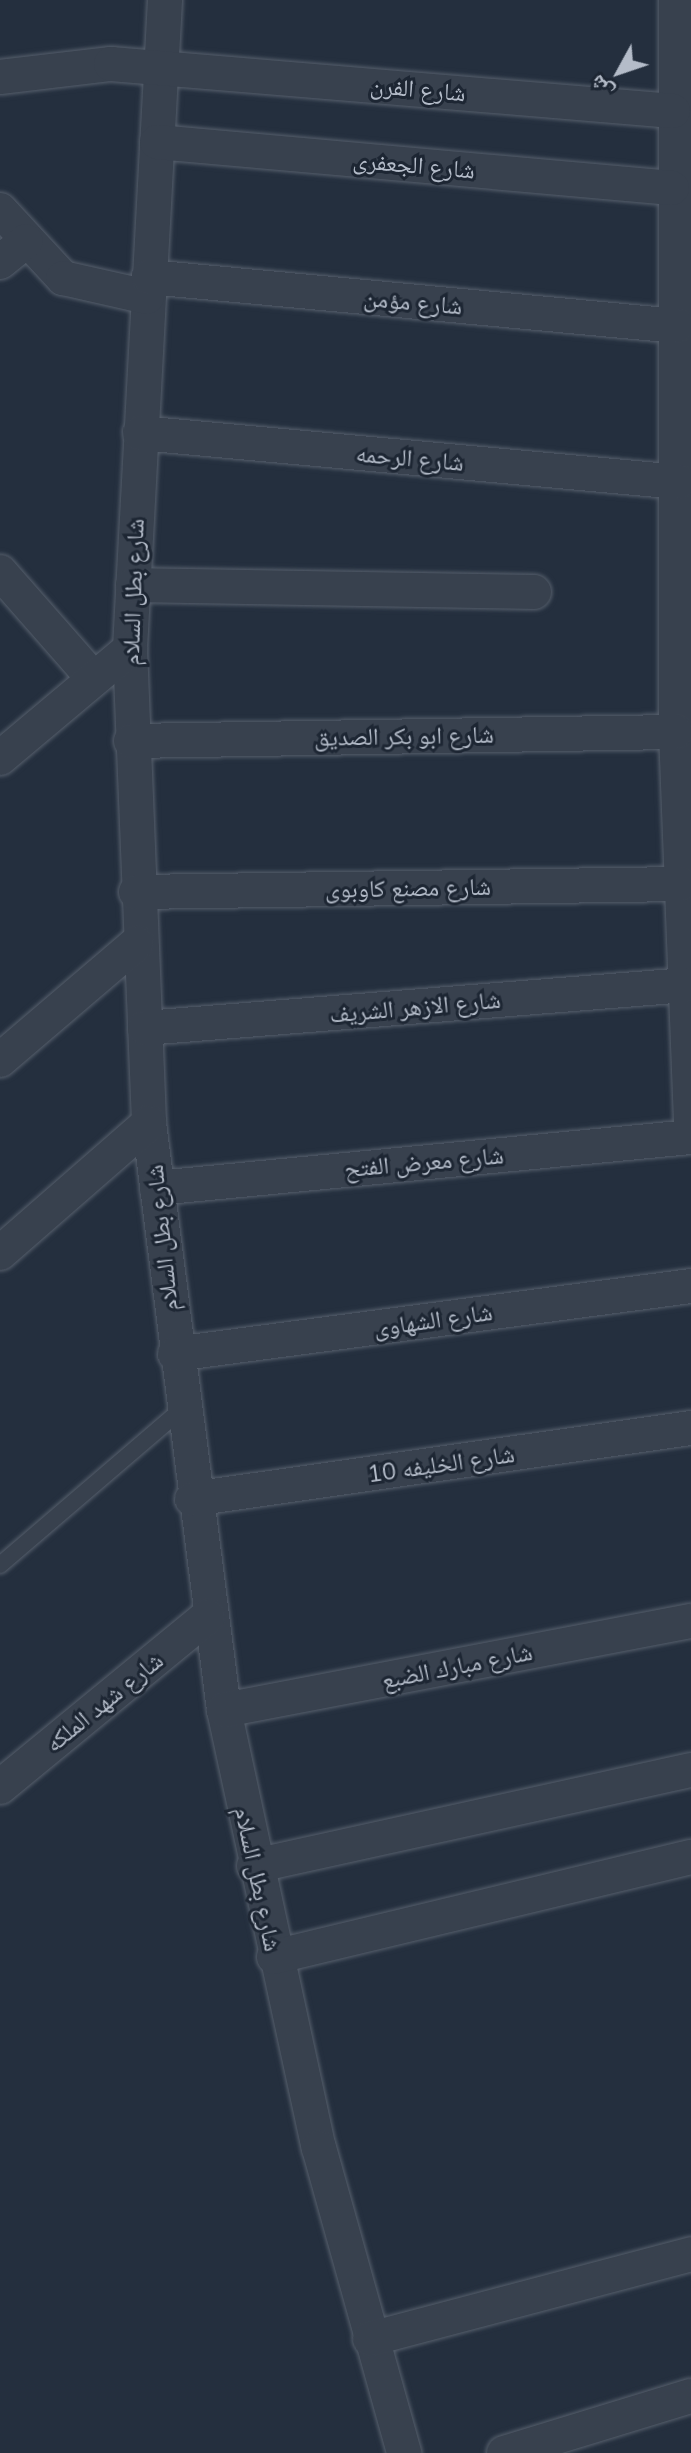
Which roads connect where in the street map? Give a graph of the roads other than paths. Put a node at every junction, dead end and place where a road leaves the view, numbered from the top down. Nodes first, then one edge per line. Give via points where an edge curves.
1 (165, 0) edge
2 (676, 0) edge
3 (162, 67) junction
4 (0, 77) edge
5 (673, 111) junction
6 (157, 142) junction
7 (672, 188) junction
8 (0, 210) edge
9 (13, 251) edge
10 (148, 287) junction
11 (677, 326) junction
12 (140, 433) junction
13 (679, 482) junction
14 (0, 572) edge
15 (133, 585) junction
16 (534, 592) dead end
17 (130, 649) junction
18 (94, 679) junction
19 (676, 732) junction
20 (131, 741) junction
21 (0, 758) edge
22 (681, 884) junction
23 (136, 892) junction
24 (137, 943) junction
25 (686, 985) junction
26 (145, 1028) junction
27 (0, 1060) edge
28 (149, 1123) junction
29 (691, 1123) edge
30 (691, 1137) edge
31 (157, 1188) junction
32 (0, 1253) edge
33 (691, 1286) edge
34 (175, 1354) junction
35 (182, 1409) junction
36 (691, 1428) edge
37 (192, 1499) junction
38 (0, 1565) edge
39 (208, 1616) junction
40 (691, 1621) edge
41 (224, 1710) junction
42 (691, 1770) edge
43 (0, 1787) edge
44 (691, 1857) edge
45 (254, 1866) junction
46 (274, 1957) junction
47 (691, 2254) edge
48 (370, 2339) junction
49 (691, 2396) edge
50 (404, 2453) edge
51 (504, 2453) edge

1 - 3 street, شارع بطل السلام
2 - 5 street
3 - 4 street, شارع الفرن via 61,66
3 - 5 street, شارع الفرن
3 - 6 street, شارع بطل السلام
5 - 7 street
6 - 7 street, شارع الجعفرى
6 - 10 street, شارع بطل السلام
7 - 11 street
8 - 9 street, شارع مؤمن
9 - 10 street, شارع مؤمن via 82,287
10 - 11 street, شارع مؤمن
10 - 12 street, شارع بطل السلام
11 - 13 street
12 - 13 street, شارع الرحمه
12 - 15 street, شارع بطل السلام
13 - 19 street
14 - 18 street
15 - 16 street
15 - 17 street, شارع بطل السلام
17 - 18 street
17 - 20 street, شارع بطل السلام
18 - 21 street
19 - 20 street, شارع ابو بكر الصديق
19 - 22 street
20 - 23 street, شارع بطل السلام
22 - 23 street, شارع مصنع كاوبوى
22 - 25 street
23 - 24 street, شارع بطل السلام
24 - 26 street, شارع بطل السلام
24 - 27 street
25 - 26 street, شارع الازهر الشريف
25 - 29 street
26 - 28 street, شارع بطل السلام
28 - 31 street, شارع بطل السلام
28 - 32 street
30 - 31 street, شارع معرض الفتح
31 - 34 street, شارع بطل السلام
33 - 34 street, شارع الشهاوى
34 - 35 street, شارع بطل السلام
35 - 37 street, شارع بطل السلام
35 - 38 lane
36 - 37 street, شارع الخليفه 10
37 - 39 street, شارع بطل السلام
39 - 41 street, شارع بطل السلام
39 - 43 street, شارع شهد الملكه
40 - 41 street, شارع مبارك الضبع
41 - 45 street, شارع بطل السلام
42 - 45 street
44 - 46 street
45 - 46 street, شارع بطل السلام
46 - 48 street, شارع بطل السلام
47 - 48 street
48 - 50 street, شارع بطل السلام
49 - 51 street

